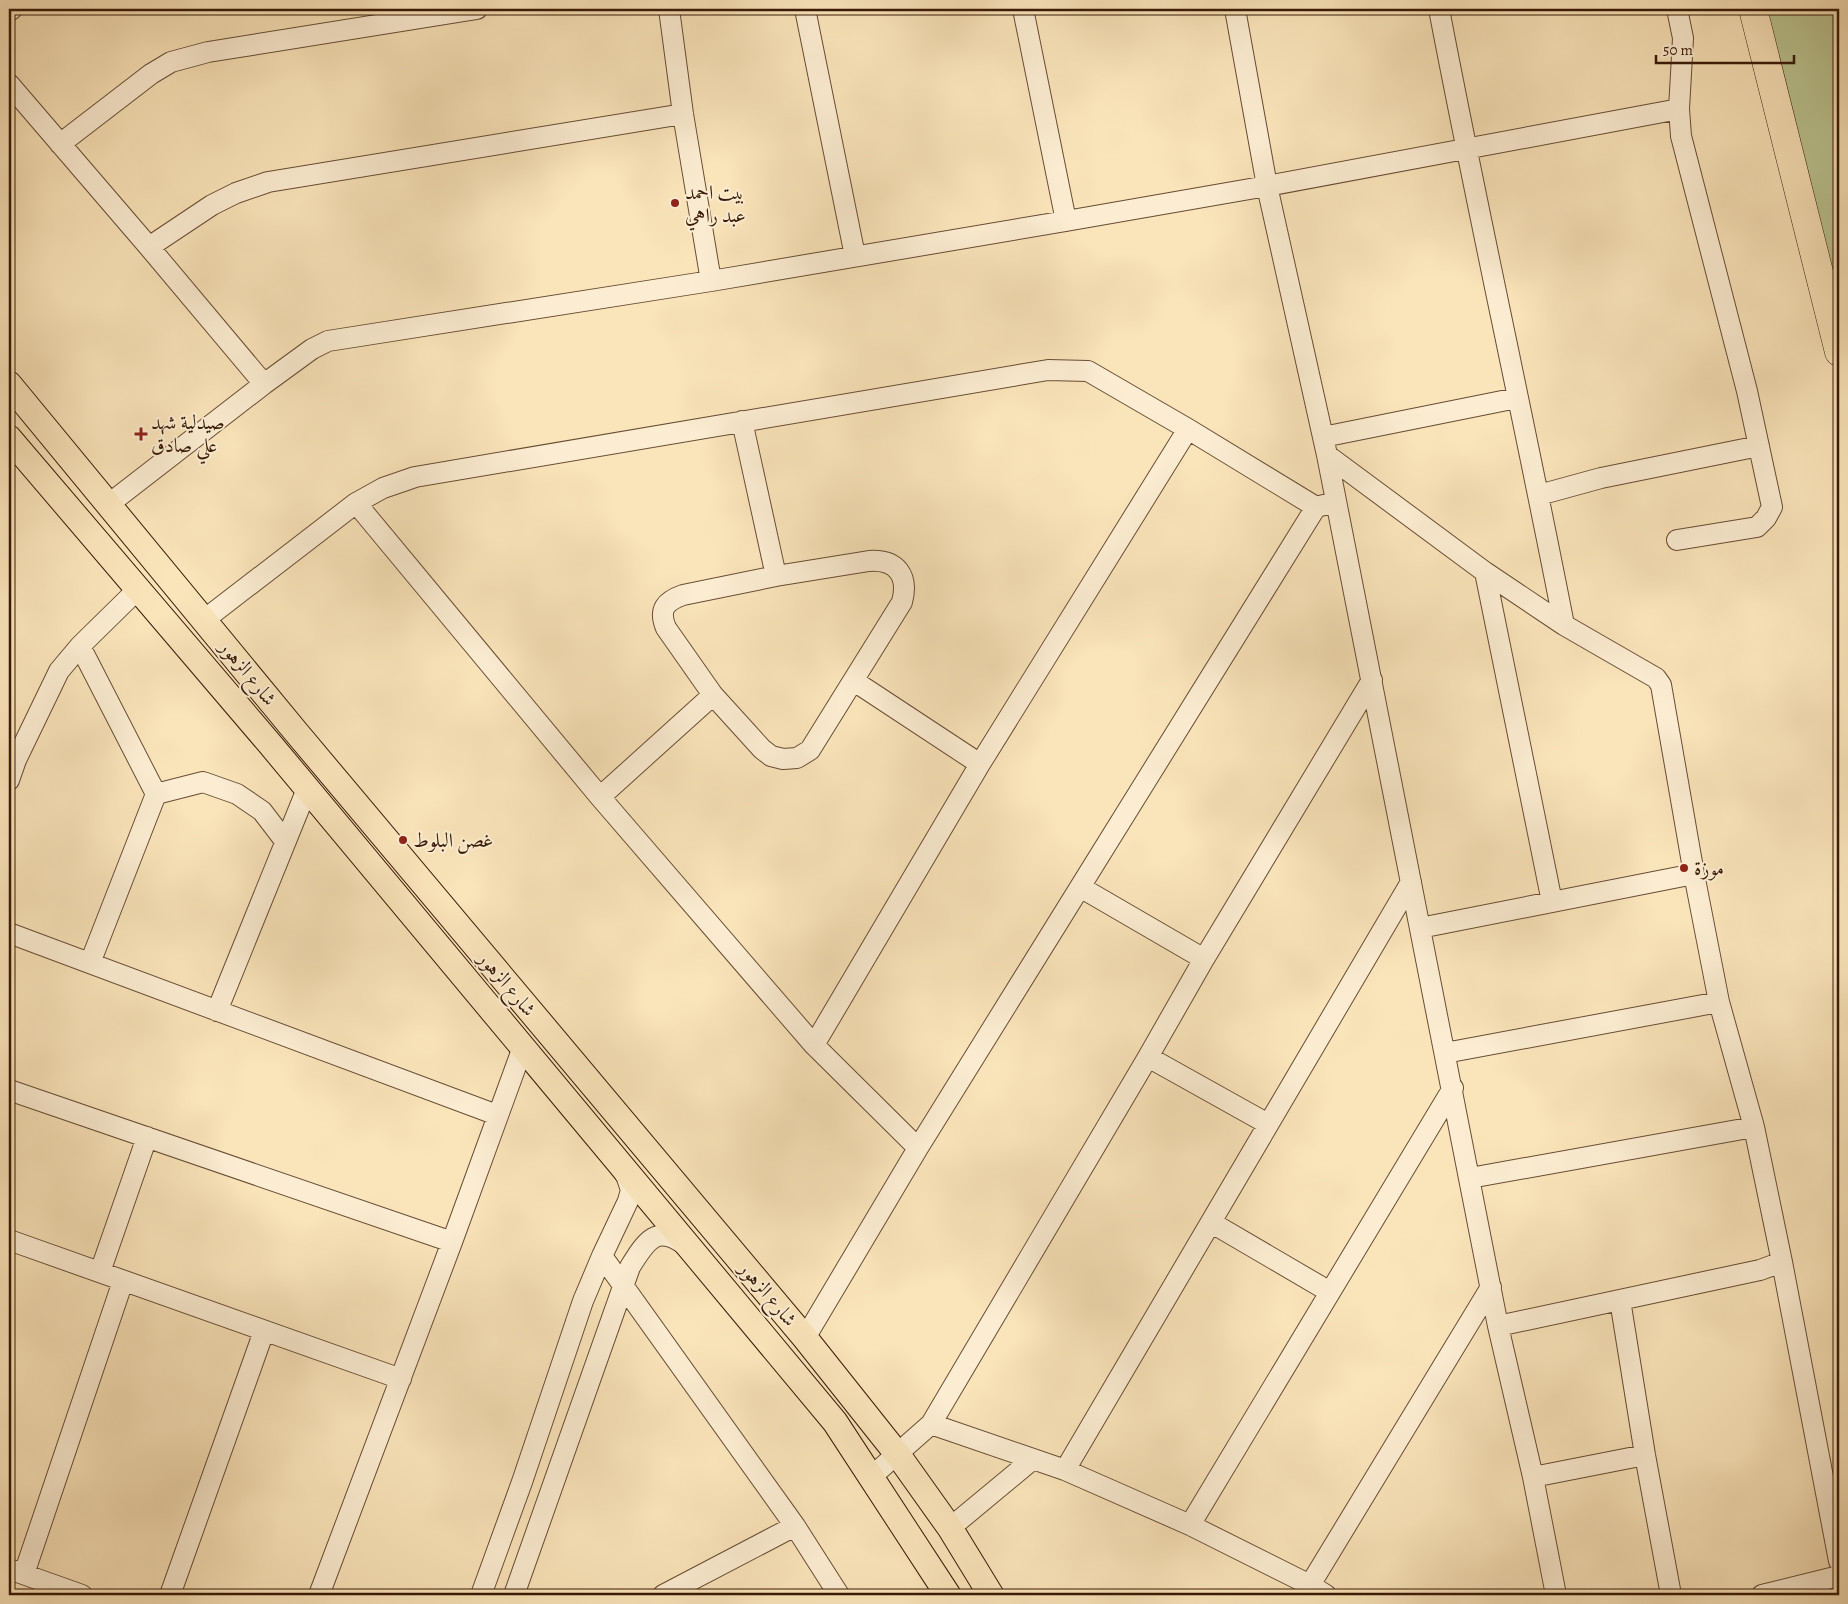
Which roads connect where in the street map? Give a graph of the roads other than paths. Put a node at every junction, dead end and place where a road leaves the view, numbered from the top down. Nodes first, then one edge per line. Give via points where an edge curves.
1 (477, 9) edge
2 (669, 9) edge
3 (806, 9) edge
4 (1023, 9) edge
5 (1235, 9) edge
6 (1439, 9) edge
7 (1676, 9) edge
8 (1754, 9) edge
9 (9, 84) edge
10 (1679, 109) junction
11 (684, 114) junction
12 (60, 144) junction
13 (1466, 149) junction
14 (1267, 186) junction
15 (1066, 221) junction
16 (149, 247) junction
17 (856, 256) junction
18 (712, 281) junction
19 (1839, 352) edge
20 (9, 384) edge
21 (264, 384) junction
22 (1517, 398) junction
23 (742, 421) junction
24 (1188, 429) junction
25 (9, 438) edge
26 (1325, 446) junction
27 (1759, 446) junction
28 (1539, 495) junction
29 (356, 503) junction
30 (109, 504) junction
31 (1326, 504) junction
32 (1677, 540) dead end
33 (1485, 572) junction
34 (776, 576) junction
35 (138, 589) junction
36 (204, 620) junction
37 (1564, 624) junction
38 (80, 646) junction
39 (1372, 680) junction
40 (854, 681) junction
41 (714, 695) junction
42 (12, 759) edge
43 (980, 764) junction
44 (9, 780) edge
45 (306, 789) junction
46 (156, 794) junction
47 (600, 797) junction
48 (285, 841) junction
49 (1694, 874) junction
50 (1411, 882) junction
51 (1080, 887) junction
52 (1552, 902) junction
53 (1420, 928) junction
54 (9, 933) edge
55 (1204, 960) junction
56 (90, 963) junction
57 (1719, 1002) junction
58 (217, 1011) junction
59 (814, 1045) junction
60 (523, 1046) junction
61 (1445, 1053) junction
62 (1148, 1057) junction
63 (1453, 1088) junction
64 (9, 1090) edge
65 (497, 1115) junction
66 (1268, 1124) junction
67 (1754, 1127) junction
68 (147, 1137) junction
69 (918, 1148) junction
70 (616, 1161) junction
71 (1470, 1178) junction
72 (1212, 1223) junction
73 (9, 1240) edge
74 (452, 1242) junction
75 (693, 1252) junction
76 (602, 1256) junction
77 (1782, 1262) junction
78 (100, 1272) junction
79 (123, 1281) junction
80 (624, 1286) junction
81 (1492, 1287) junction
82 (1330, 1292) junction
83 (1620, 1300) junction
84 (1498, 1326) junction
85 (264, 1331) junction
86 (805, 1338) junction
87 (401, 1379) junction
88 (931, 1424) junction
89 (898, 1455) junction
90 (1645, 1455) junction
91 (1033, 1459) junction
92 (1065, 1470) junction
93 (872, 1478) junction
94 (1533, 1478) junction
95 (1190, 1525) junction
96 (795, 1526) junction
97 (950, 1528) junction
98 (1839, 1561) edge
99 (17, 1571) edge
100 (1839, 1576) edge
101 (42, 1588) edge
102 (1318, 1590) edge
103 (82, 1595) edge
104 (170, 1595) edge
105 (319, 1595) edge
106 (481, 1595) edge
107 (514, 1595) edge
108 (663, 1595) edge
109 (839, 1595) edge
110 (948, 1595) edge
111 (991, 1595) edge
112 (1556, 1595) edge
113 (1671, 1595) edge
114 (1762, 1595) edge

1 - 12 street via 208,52 171,62
2 - 11 street
3 - 17 street
4 - 15 street
5 - 14 street
6 - 13 street
7 - 10 street via 1683,38
8 - 19 highway
9 - 12 street
10 - 13 street
10 - 27 street via 1681,136
11 - 16 street via 268,182 212,205
11 - 18 street
12 - 16 street
13 - 14 street
13 - 22 street
14 - 15 street
14 - 26 street
15 - 17 street
16 - 21 street
17 - 18 street
18 - 21 street via 328,341
20 - 30 main road, شارع الزهور
21 - 30 street
22 - 26 street
22 - 28 street
23 - 24 street via 1048,370 1088,371
23 - 29 street via 415,477 383,488
23 - 34 street
24 - 31 street
24 - 43 street
25 - 35 main road, شارع الزهور
26 - 31 street
26 - 33 street
27 - 28 street via 1601,478
27 - 32 street via 1772,507 1766,518 1757,526
28 - 37 street
29 - 36 street
29 - 47 street
30 - 36 main road, شارع الزهور
31 - 39 street
31 - 51 street
33 - 37 street
33 - 52 street
34 - 40 street via 880,560 900,572 904,582 902,602
34 - 41 street via 683,596 670,600 665,607 662,613 666,628
35 - 38 street
35 - 45 main road, شارع الزهور
36 - 86 main road, شارع الزهور
37 - 49 street via 1656,678 1661,685
38 - 42 street via 59,671
38 - 46 street
39 - 50 street
39 - 55 street
40 - 41 street via 810,750 797,758 772,756 762,749
40 - 43 street
41 - 47 street
42 - 44 street
43 - 59 street
45 - 48 street
45 - 60 main road, شارع الزهور
46 - 48 street via 203,782 237,794 262,811
46 - 56 street
47 - 59 street
48 - 58 street
49 - 52 street
49 - 57 street
50 - 53 street
50 - 66 street
51 - 55 street
51 - 69 street
52 - 53 street
53 - 61 street
54 - 56 street
55 - 62 street
56 - 58 street
57 - 61 street
57 - 67 street
58 - 65 street
59 - 69 street
60 - 65 street
60 - 70 main road, شارع الزهور
61 - 63 street
62 - 66 street
62 - 88 street
63 - 71 street
63 - 82 street
64 - 68 street
65 - 74 street
66 - 72 street
67 - 71 street
67 - 77 street
68 - 74 street
68 - 78 street
69 - 86 street
70 - 75 main road, شارع الزهور
70 - 76 street via 631,1190
71 - 81 street
72 - 82 street
72 - 92 street
73 - 78 street
74 - 87 street
75 - 80 street via 676,1238 659,1234 642,1248 630,1267
75 - 93 main road, شارع الزهور via 835,1422
76 - 80 street
76 - 106 street via 583,1301
77 - 83 street via 1760,1270
77 - 98 street
78 - 79 street
79 - 85 street
79 - 99 street
80 - 96 street
80 - 107 street
81 - 84 street
81 - 102 street
82 - 95 street
83 - 84 street
83 - 90 street
84 - 94 street
85 - 87 street
85 - 104 street
86 - 89 main road, شارع الزهور
87 - 105 street
88 - 89 street
88 - 91 street
89 - 93 street
89 - 97 main road, شارع الزهور
90 - 94 street
90 - 113 street
91 - 92 street
91 - 97 street
92 - 95 street
93 - 110 main road, شارع الزهور
94 - 112 street
95 - 102 street
96 - 108 street
96 - 109 street
97 - 111 main road, شارع الزهور
99 - 101 street
100 - 114 street
101 - 103 street

